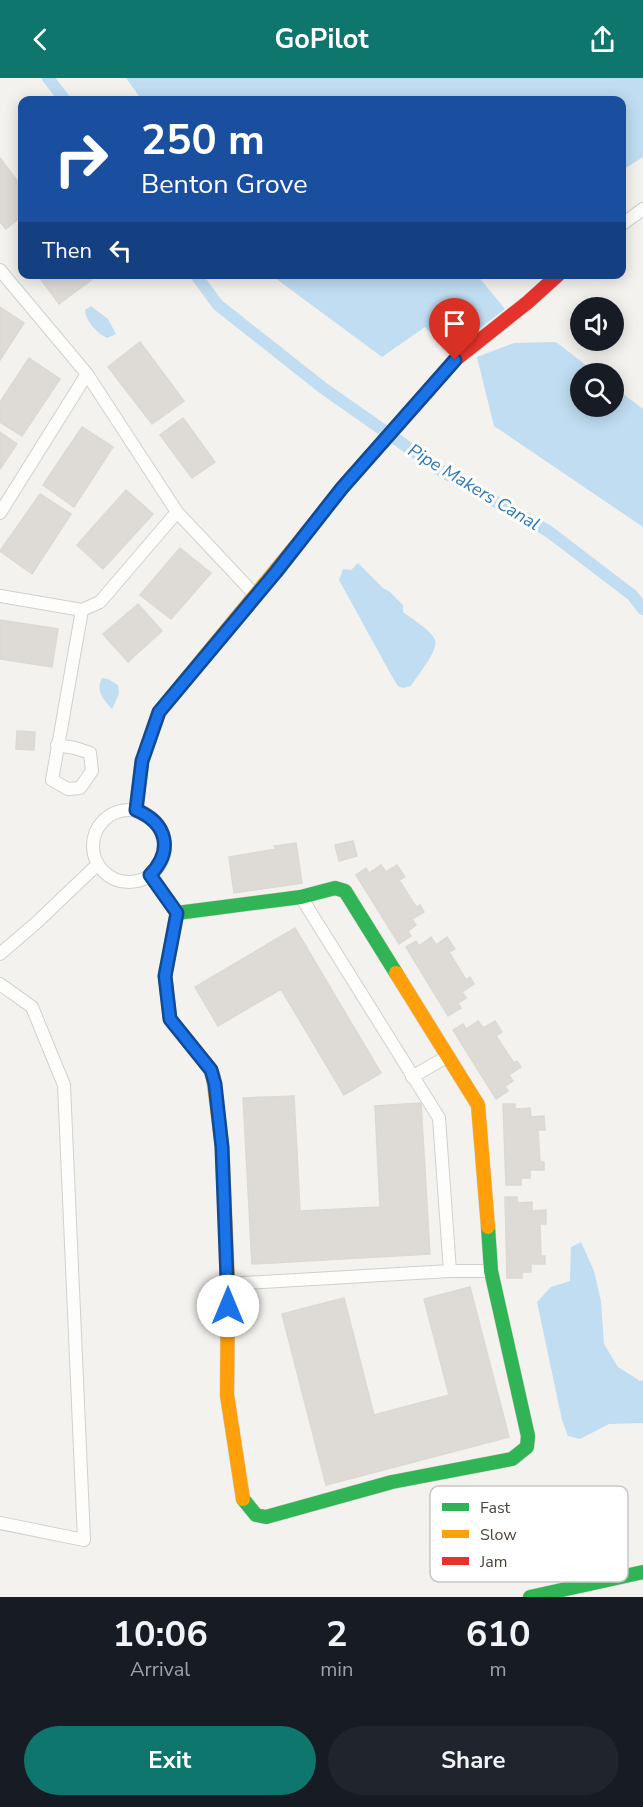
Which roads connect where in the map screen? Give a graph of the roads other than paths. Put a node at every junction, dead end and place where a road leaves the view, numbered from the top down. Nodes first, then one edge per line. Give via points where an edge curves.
1 (643, 209) edge
2 (626, 221) edge
3 (0, 270) edge
4 (553, 279) edge
5 (87, 374) junction
6 (177, 512) junction
7 (0, 513) edge
8 (0, 596) edge
9 (256, 596) junction
10 (82, 610) junction
11 (57, 745) dead end
12 (136, 810) junction
13 (98, 864) junction
14 (150, 875) junction
15 (301, 897) junction
16 (177, 913) junction
17 (0, 954) edge
18 (0, 984) edge
19 (448, 1056) junction
20 (412, 1077) junction
21 (491, 1270) junction
22 (450, 1271) junction
23 (228, 1284) junction
24 (0, 1523) edge
25 (643, 1572) edge
26 (628, 1575) edge
27 (598, 1582) edge
28 (530, 1597) edge

1 - 2 street
3 - 5 street
4 - 9 main road via 455,360 342,488
5 - 6 street
5 - 7 street
6 - 9 street
6 - 10 street via 100,602
8 - 10 street
9 - 12 main road via 159,712 142,761
10 - 11 street
12 - 13 street via 124,810 103,820 93,842
12 - 14 street via 156,822 165,844 163,856
13 - 14 street via 106,873 128,882
13 - 17 street
14 - 16 main road
15 - 16 main road
15 - 19 main road via 335,888 345,891
15 - 20 street
16 - 23 main road via 165,976 170,1019 211,1070 215,1084
18 - 24 street via 32,1007 64,1084 84,1540
19 - 20 street
19 - 21 main road via 478,1105
20 - 22 street via 439,1118
21 - 22 street
21 - 23 main road via 528,1436 527,1447 512,1459 392,1482 266,1517 256,1515 243,1499 227,1395
22 - 23 street
25 - 26 main road
27 - 28 main road

